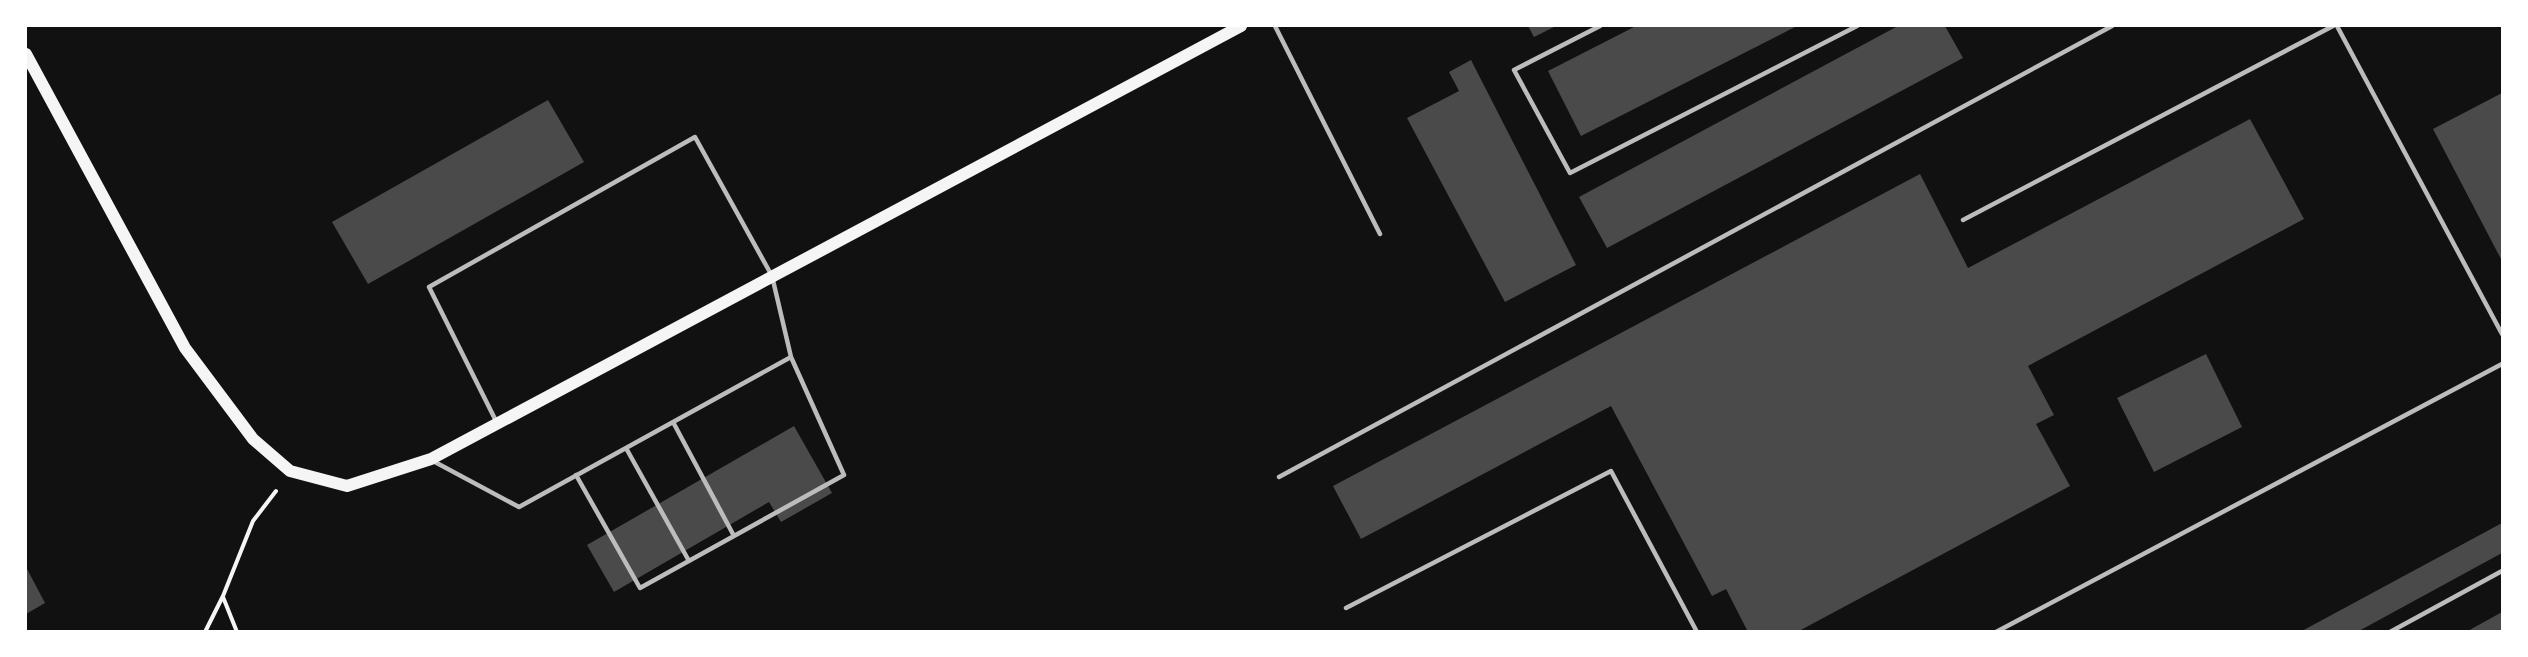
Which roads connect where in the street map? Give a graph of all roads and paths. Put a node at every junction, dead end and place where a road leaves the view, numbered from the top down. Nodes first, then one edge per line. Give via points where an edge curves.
1 (1241, 26) edge
2 (1275, 26) edge
3 (1600, 26) edge
4 (1857, 26) edge
5 (2112, 26) edge
6 (2335, 26) edge
7 (26, 54) edge
8 (1963, 220) dead end
9 (1380, 234) dead end
10 (772, 276) junction
11 (2502, 334) edge
12 (791, 357) junction
13 (2502, 364) edge
14 (674, 422) junction
15 (497, 424) junction
16 (626, 448) junction
17 (431, 459) junction
18 (290, 471) junction
19 (576, 475) junction
20 (1279, 477) dead end
21 (734, 536) junction
22 (689, 561) junction
23 (2502, 571) edge
24 (223, 596) junction
25 (1346, 608) dead end
26 (205, 632) edge
27 (237, 632) edge
28 (1697, 632) edge
29 (1996, 632) edge
30 (2390, 632) edge

1 - 10 main road
2 - 9 lane
3 - 4 lane via 1514,70 1570,173
5 - 20 lane
6 - 8 lane
6 - 11 lane
7 - 18 main road via 185,348 253,439
10 - 12 lane
10 - 15 main road
10 - 15 lane via 695,137 429,287
12 - 14 lane
12 - 21 lane via 844,475
13 - 29 lane
14 - 16 lane
14 - 21 lane
15 - 17 main road
16 - 19 lane
16 - 22 lane
17 - 18 main road via 347,486
17 - 19 lane via 519,507
18 - 24 path via 253,521
19 - 22 lane via 640,588
21 - 22 lane
23 - 30 lane
24 - 26 path
24 - 27 path
25 - 28 lane via 1611,471

